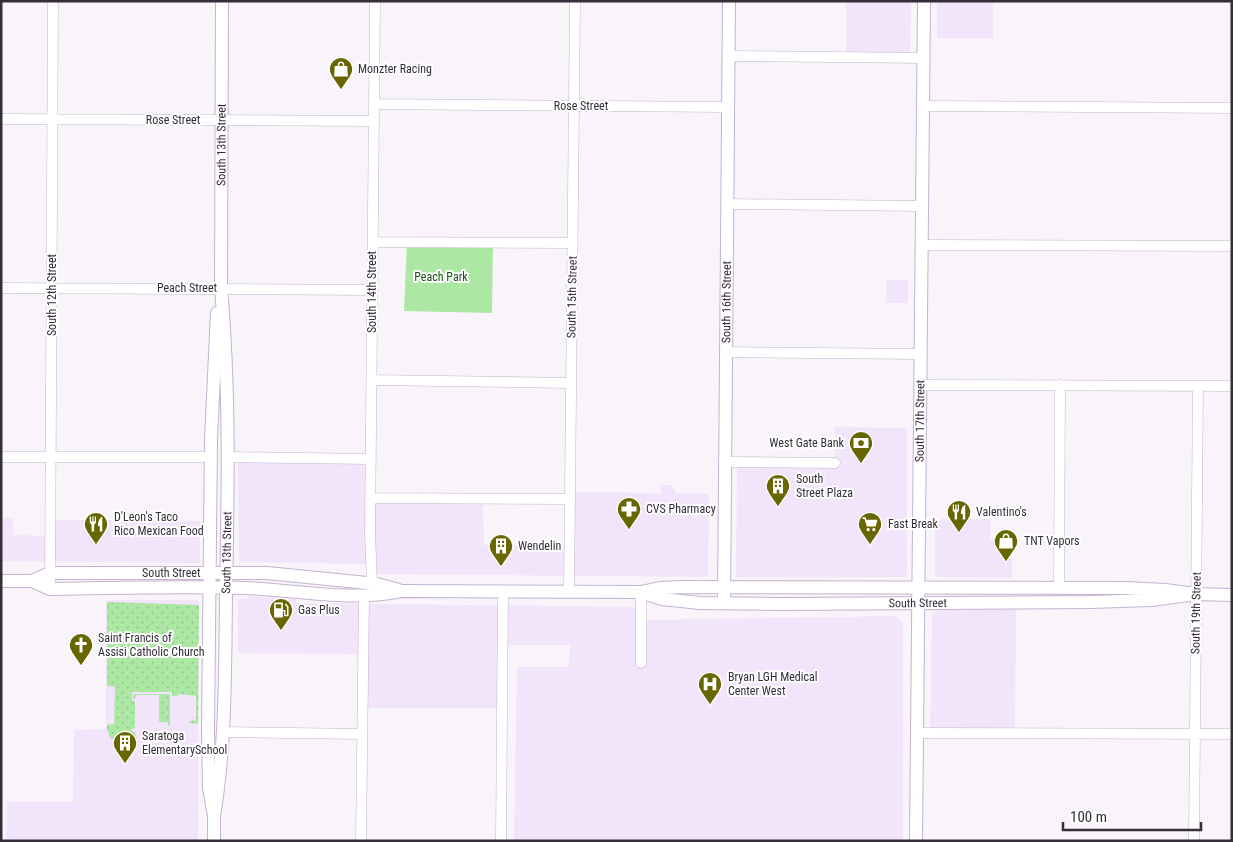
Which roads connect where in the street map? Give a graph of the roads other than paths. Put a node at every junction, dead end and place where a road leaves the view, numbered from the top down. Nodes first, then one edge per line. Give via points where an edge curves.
1 (53, 1) edge
2 (222, 1) edge
3 (375, 1) edge
4 (575, 1) edge
5 (729, 1) edge
6 (924, 1) edge
7 (728, 56) junction
8 (923, 58) junction
9 (374, 104) junction
10 (574, 106) junction
11 (923, 106) junction
12 (728, 107) junction
13 (1232, 108) edge
14 (1, 119) edge
15 (52, 120) junction
16 (220, 121) junction
17 (374, 121) junction
18 (727, 204) junction
19 (922, 206) junction
20 (372, 242) junction
21 (573, 244) junction
22 (921, 245) junction
23 (1232, 246) edge
24 (1, 288) edge
25 (52, 288) junction
26 (220, 288) junction
27 (372, 290) junction
28 (725, 352) junction
29 (920, 354) junction
30 (372, 380) junction
31 (571, 383) junction
32 (920, 385) junction
33 (1060, 385) junction
34 (1198, 386) junction
35 (1232, 386) edge
36 (1, 456) edge
37 (51, 457) junction
38 (212, 457) junction
39 (227, 457) junction
40 (371, 459) junction
41 (724, 462) junction
42 (835, 463) dead end
43 (370, 498) junction
44 (570, 499) junction
45 (211, 572) junction
46 (226, 572) junction
47 (50, 573) junction
48 (1, 581) edge
49 (32, 581) junction
50 (372, 583) junction
51 (723, 587) junction
52 (918, 587) junction
53 (1059, 587) junction
54 (211, 588) junction
55 (226, 588) junction
56 (50, 589) junction
57 (402, 591) junction
58 (503, 592) junction
59 (570, 592) junction
60 (641, 592) junction
61 (1196, 594) junction
62 (364, 595) junction
63 (1232, 595) edge
64 (918, 603) junction
65 (724, 604) junction
66 (641, 663) dead end
67 (222, 732) junction
68 (916, 733) junction
69 (362, 734) junction
70 (1195, 734) junction
71 (1232, 734) edge
72 (214, 816) junction
73 (214, 841) edge
74 (361, 841) edge
75 (501, 841) edge
76 (916, 841) edge
77 (1194, 841) edge

1 - 15 street, South 12th Street
2 - 16 main road, South 13th Street
3 - 9 street, South 14th Street
4 - 10 street, South 15th Street
5 - 7 main road, South 16th Street
6 - 8 main road, South 17th Street
7 - 8 street
7 - 12 main road, South 16th Street
8 - 11 main road, South 17th Street
9 - 10 street, Rose Street
9 - 17 street, South 14th Street
10 - 12 street, Rose Street
10 - 21 street, South 15th Street
11 - 13 street
11 - 19 main road, South 17th Street
12 - 18 main road, South 16th Street
14 - 15 street, Rose Street
15 - 16 street, Rose Street
15 - 25 street, South 12th Street
16 - 17 street, Rose Street
16 - 26 main road, South 13th Street
17 - 20 street, South 14th Street
18 - 19 street
18 - 28 main road, South 16th Street
19 - 22 main road, South 17th Street
20 - 21 street
20 - 27 street, South 14th Street
21 - 31 street, South 15th Street
22 - 23 street
22 - 29 main road, South 17th Street
24 - 25 street, Peach Street
25 - 26 street, Peach Street
25 - 37 street, South 12th Street
26 - 27 street, Peach Street
26 - 38 main road, South 13th Street via 216,319
26 - 39 main road, South 13th Street via 228,399
27 - 30 street, South 14th Street
28 - 29 street
28 - 41 main road, South 16th Street
29 - 32 main road, South 17th Street
30 - 31 street
30 - 40 street, South 14th Street
31 - 44 street, South 15th Street
32 - 33 street
32 - 52 main road, South 17th Street
33 - 34 street
33 - 53 street
34 - 35 street
34 - 61 street, South 19th Street
36 - 37 street
37 - 38 street
37 - 47 street, South 12th Street
38 - 45 main road, South 13th Street
39 - 40 street
39 - 46 main road, South 13th Street
40 - 43 street, South 14th Street
41 - 42 street
41 - 51 main road, South 16th Street
43 - 44 street
43 - 50 street, South 14th Street
44 - 59 street, South 15th Street
45 - 46 main road, South Street
45 - 47 main road, South Street
45 - 54 main road, South 13th Street
46 - 50 main road, South Street
46 - 55 main road, South 13th Street
47 - 49 main road, South Street
47 - 56 street, South 12th Street
48 - 49 main road, South Street
49 - 56 main road, South Street
50 - 57 main road, South Street
51 - 52 main road, South Street
51 - 60 main road, South Street
51 - 65 main road, South 16th Street
52 - 53 main road, South Street
52 - 64 main road, South 17th Street
53 - 61 main road, South Street via 1129,588
54 - 55 main road, South Street
54 - 56 main road, South Street
54 - 72 main road, South 13th Street via 209,778
55 - 62 main road, South Street
55 - 67 main road, South 13th Street
57 - 58 main road, South Street
57 - 62 main road, South Street
58 - 59 main road, South Street
58 - 75 street
59 - 60 main road, South Street
60 - 65 main road, South Street via 682,602
60 - 66 street
61 - 63 main road, South Street
61 - 64 main road, South Street via 1100,602
61 - 70 street, South 19th Street
62 - 69 street
64 - 65 main road, South Street
64 - 68 main road, South 17th Street
67 - 69 street
67 - 72 main road, South 13th Street
68 - 70 street
68 - 76 main road, South 17th Street
69 - 74 street
70 - 71 street
70 - 77 street, South 19th Street
72 - 73 main road, South 13th Street

